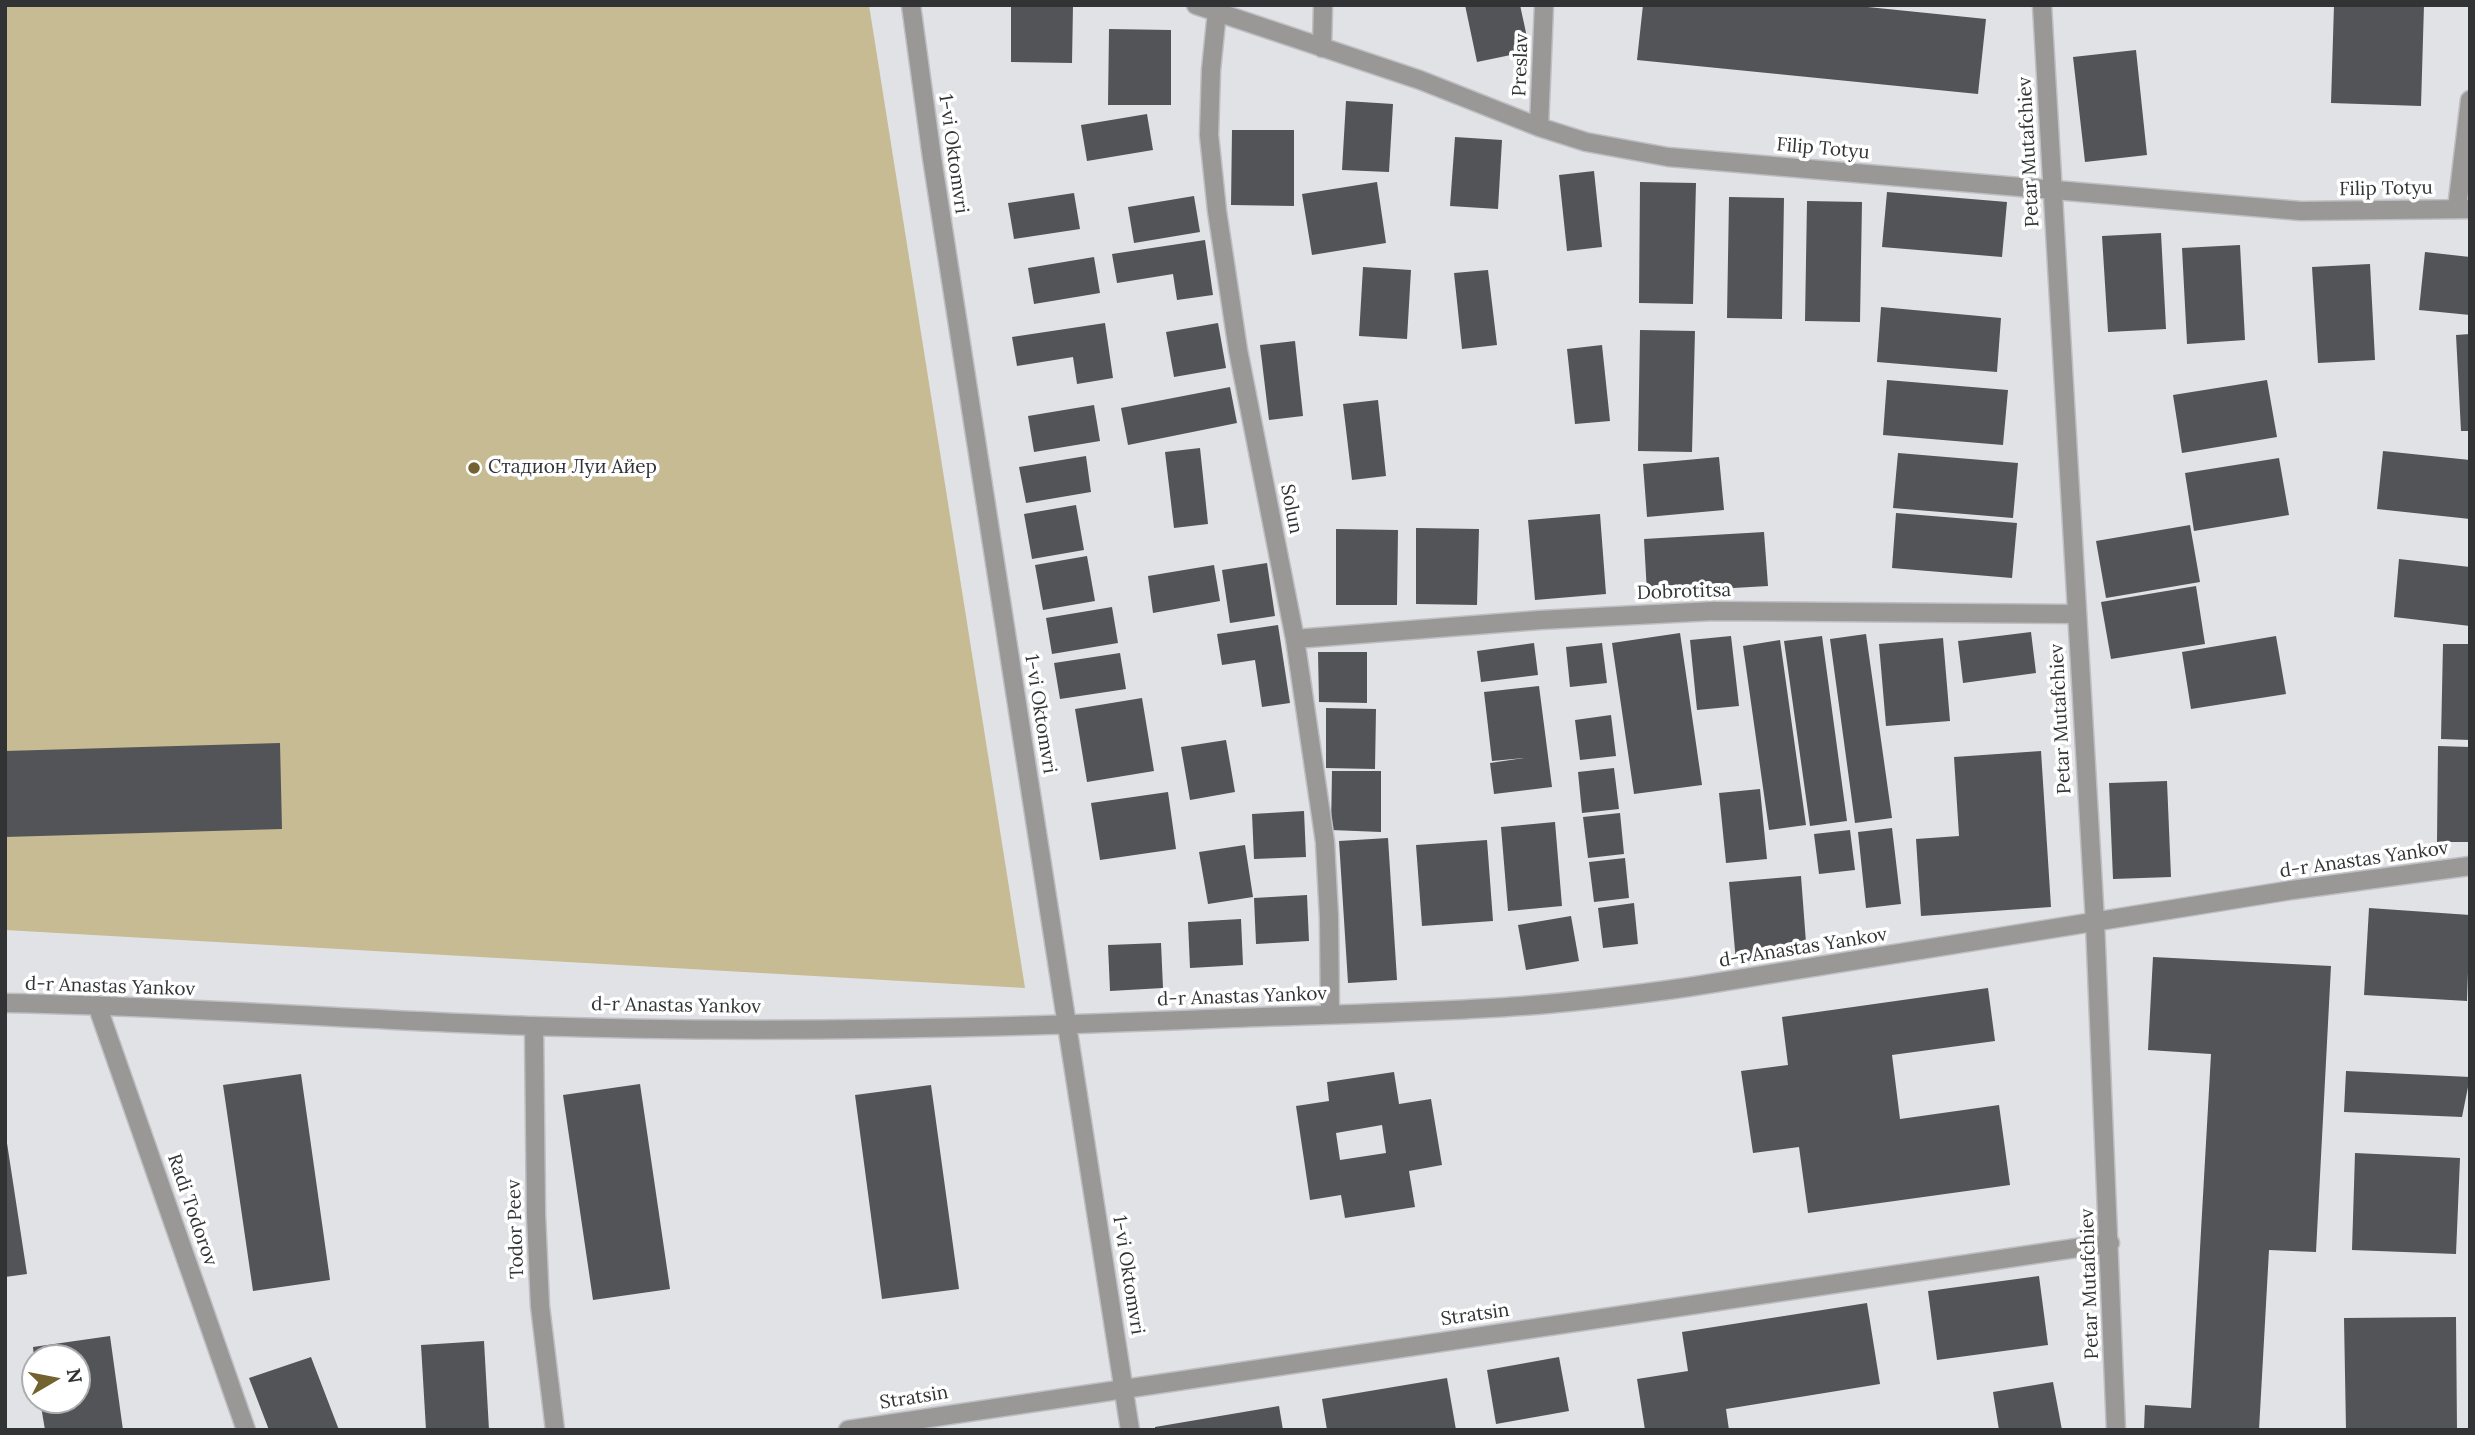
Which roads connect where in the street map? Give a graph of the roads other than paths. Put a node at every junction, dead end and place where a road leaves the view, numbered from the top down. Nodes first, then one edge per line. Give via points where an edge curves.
1 (911, 5) edge
2 (1196, 5) edge
3 (1323, 5) edge
4 (1544, 5) edge
5 (2042, 5) edge
6 (1217, 12) junction
7 (1322, 48) junction
8 (2470, 100) edge
9 (1539, 127) junction
10 (2051, 189) junction
11 (2463, 209) edge
12 (2076, 614) junction
13 (1295, 639) junction
14 (2470, 866) edge
15 (2095, 922) junction
16 (5, 1003) edge
17 (97, 1004) junction
18 (1329, 1014) junction
19 (1068, 1025) junction
20 (534, 1026) junction
21 (2110, 1243) junction
22 (1124, 1387) junction
23 (869, 1428) edge
24 (246, 1430) edge
25 (555, 1430) edge
26 (848, 1430) edge
27 (1130, 1430) edge
28 (2116, 1430) edge

1 - 19 street, 1-vi Oktomvri
2 - 6 street, Filip Totyu
3 - 7 street
4 - 9 street, Preslav
5 - 10 street, Petar Mutafchiev
6 - 7 street, Filip Totyu
6 - 13 street, Solun via 1209,135 1217,211 1238,350
7 - 9 street, Filip Totyu
8 - 11 street
9 - 10 street, Filip Totyu via 1586,142 1668,157
10 - 11 street, Filip Totyu via 2301,211
10 - 12 street, Petar Mutafchiev
12 - 13 street, Dobrotitsa via 1714,611
12 - 15 street, Petar Mutafchiev
13 - 18 street, Solun via 1325,842
14 - 15 street, d-r Anastas Yankov
15 - 18 street, d-r Anastas Yankov via 1603,999
15 - 21 street, Petar Mutafchiev
16 - 17 street, d-r Anastas Yankov
17 - 20 street, d-r Anastas Yankov
17 - 24 street, Radi Todorov
18 - 19 street, d-r Anastas Yankov
19 - 20 street, d-r Anastas Yankov via 813,1029
19 - 22 street, 1-vi Oktomvri
20 - 25 street, Todor Peev via 540,1306
21 - 22 street, Stratsin
21 - 28 street, Petar Mutafchiev
22 - 23 street, Stratsin
22 - 27 street, 1-vi Oktomvri
23 - 26 street, Stratsin

